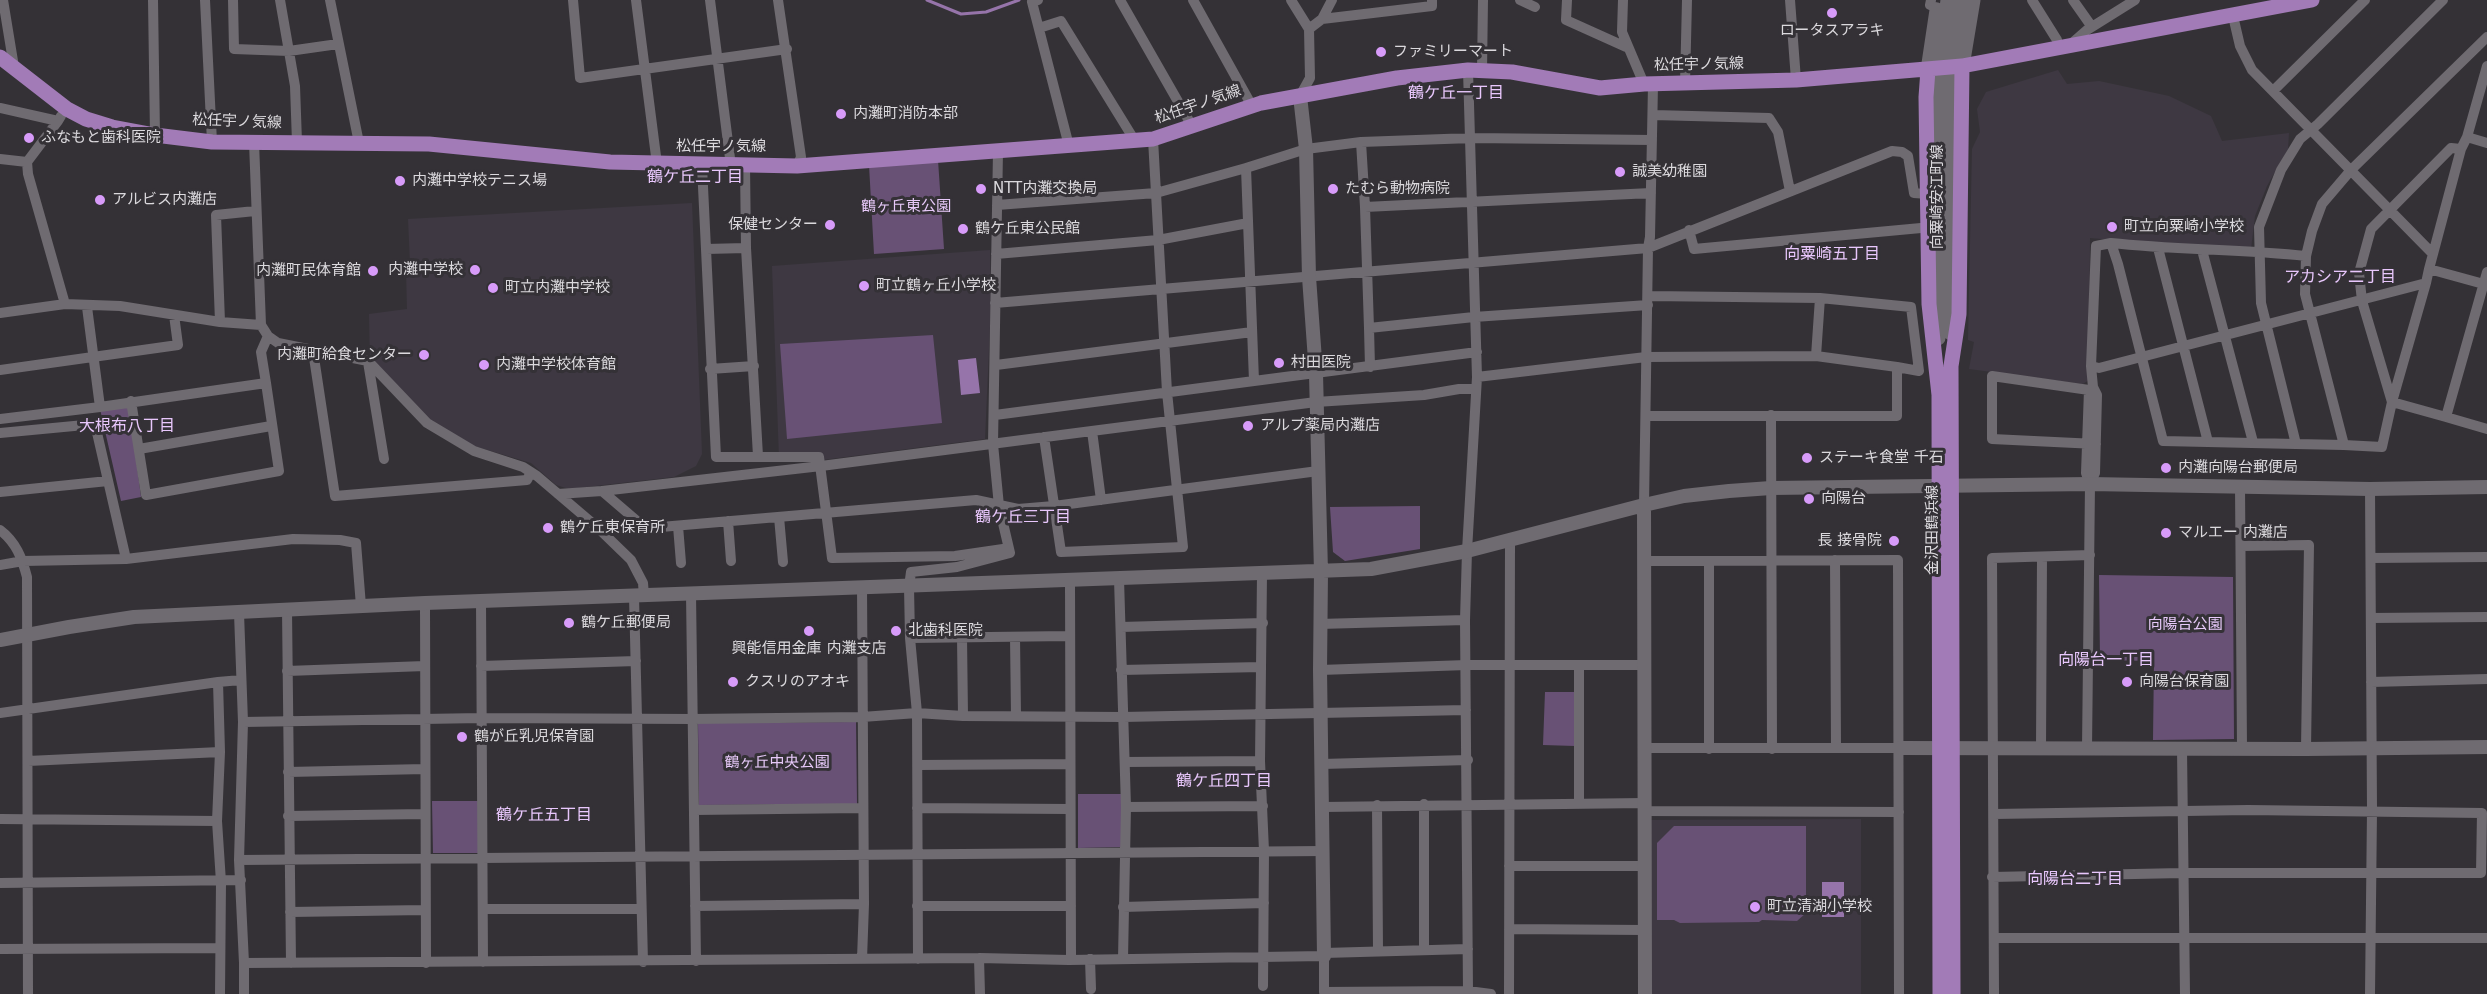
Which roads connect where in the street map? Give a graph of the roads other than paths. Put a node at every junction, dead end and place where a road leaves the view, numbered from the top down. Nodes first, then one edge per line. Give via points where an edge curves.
1 (3, 0) edge
2 (153, 0) edge
3 (205, 0) edge
4 (233, 0) edge
5 (280, 0) edge
6 (330, 0) edge
7 (573, 0) edge
8 (636, 0) edge
9 (710, 0) edge
10 (778, 0) edge
11 (1038, 0) edge
12 (1120, 0) edge
13 (1193, 0) edge
14 (1291, 0) edge
15 (1332, 0) edge
16 (1432, 0) edge
17 (1483, 0) edge
18 (1520, 0) edge
19 (1567, 0) edge
20 (1623, 0) edge
21 (1687, 0) edge
22 (1790, 0) edge
23 (2032, 0) edge
24 (2073, 0) edge
25 (2135, 0) edge
26 (2312, 0) edge
27 (2365, 0) edge
28 (2443, 0) edge
29 (1939, 2) edge
30 (1971, 2) edge
31 (1534, 7) dead end
32 (2233, 16) junction
33 (1322, 19) junction
34 (2092, 27) junction
35 (1039, 28) junction
36 (1309, 29) junction
37 (2487, 37) edge
38 (338, 44) junction
39 (1626, 47) junction
40 (2063, 48) junction
41 (787, 49) junction
42 (289, 51) junction
43 (0, 57) edge
44 (718, 59) junction
45 (1962, 66) junction
46 (2487, 66) edge
47 (14, 67) junction
48 (645, 70) junction
49 (1475, 70) junction
50 (1928, 70) junction
51 (1796, 80) junction
52 (1648, 84) junction
53 (1685, 84) junction
54 (2273, 91) junction
55 (1300, 96) junction
56 (1252, 106) junction
57 (0, 108) edge
58 (62, 115) junction
59 (1653, 115) junction
60 (1192, 126) junction
61 (2310, 129) junction
62 (155, 135) junction
63 (2467, 137) junction
64 (1472, 138) junction
65 (1153, 139) junction
66 (1652, 140) junction
67 (1136, 141) junction
68 (212, 142) junction
69 (254, 142) junction
70 (297, 142) junction
71 (1361, 142) junction
72 (359, 143) junction
73 (2487, 143) edge
74 (1069, 146) junction
75 (1306, 149) junction
76 (2461, 149) junction
77 (998, 151) junction
78 (0, 159) edge
79 (27, 162) junction
80 (657, 164) junction
81 (738, 165) junction
82 (702, 166) junction
83 (797, 166) junction
84 (1246, 168) junction
85 (2350, 170) junction
86 (1790, 191) junction
87 (1156, 193) junction
88 (1651, 193) junction
89 (1928, 194) junction
90 (1472, 200) junction
91 (998, 205) junction
92 (1365, 207) junction
93 (2389, 209) junction
94 (255, 211) junction
95 (1248, 223) junction
96 (1921, 228) dead end
97 (1689, 230) junction
98 (1158, 240) junction
99 (2111, 243) junction
100 (746, 248) junction
101 (1648, 248) junction
102 (2157, 248) junction
103 (706, 249) junction
104 (2202, 250) junction
105 (2261, 251) junction
106 (996, 254) junction
107 (2433, 254) junction
108 (2306, 256) junction
109 (1474, 263) junction
110 (2429, 269) junction
111 (2487, 272) edge
112 (1367, 273) junction
113 (1310, 277) junction
114 (1250, 282) junction
115 (2426, 283) junction
116 (2485, 285) edge
117 (1161, 289) junction
118 (1820, 298) junction
119 (1648, 300) junction
120 (2362, 301) junction
121 (995, 303) junction
122 (65, 304) junction
123 (87, 307) junction
124 (0, 313) edge
125 (1945, 314) junction
126 (2311, 314) junction
127 (174, 315) junction
128 (1474, 317) junction
129 (220, 322) junction
130 (261, 325) junction
131 (2266, 325) junction
132 (1369, 327) junction
133 (1252, 332) junction
134 (268, 336) junction
135 (2225, 337) junction
136 (1165, 341) junction
137 (2183, 347) junction
138 (313, 351) junction
139 (1477, 352) junction
140 (1816, 356) junction
141 (1646, 357) junction
142 (2142, 357) junction
143 (94, 358) junction
144 (368, 362) junction
145 (996, 365) junction
146 (754, 366) junction
147 (1951, 366) junction
148 (2091, 366) junction
149 (1897, 367) junction
150 (1370, 368) junction
151 (710, 369) junction
152 (0, 370) edge
153 (1316, 374) junction
154 (1478, 377) junction
155 (1254, 381) junction
156 (266, 383) junction
157 (2091, 388) junction
158 (1476, 389) junction
159 (1167, 392) junction
160 (1939, 395) junction
161 (131, 401) junction
162 (1316, 402) junction
163 (2392, 402) junction
164 (100, 407) junction
165 (995, 415) junction
166 (1771, 415) junction
167 (1646, 416) junction
168 (2446, 417) junction
169 (0, 419) edge
170 (1169, 420) junction
171 (271, 426) junction
172 (2487, 429) edge
173 (1092, 431) junction
174 (0, 433) edge
175 (1044, 437) junction
176 (2208, 442) junction
177 (2253, 442) junction
178 (2091, 443) junction
179 (993, 444) junction
180 (2296, 444) junction
181 (2344, 445) junction
182 (139, 449) junction
183 (758, 456) junction
184 (384, 459) dead end
185 (820, 466) junction
186 (1318, 471) junction
187 (531, 472) junction
188 (108, 481) junction
189 (2090, 484) junction
190 (1945, 486) junction
191 (2240, 487) junction
192 (2487, 487) edge
193 (1771, 488) junction
194 (1178, 489) junction
195 (2370, 489) junction
196 (602, 491) junction
197 (0, 492) edge
198 (558, 494) junction
199 (1101, 500) junction
200 (1644, 505) junction
201 (999, 506) junction
202 (1054, 506) junction
203 (825, 512) junction
204 (779, 517) junction
205 (728, 521) junction
206 (678, 526) junction
207 (0, 530) edge
208 (1510, 539) junction
209 (2241, 546) junction
210 (1008, 548) junction
211 (1467, 551) junction
212 (2090, 555) junction
213 (2487, 556) edge
214 (2042, 557) junction
215 (2371, 558) junction
216 (126, 559) junction
217 (1835, 560) junction
218 (23, 561) junction
219 (731, 561) dead end
220 (1643, 561) junction
221 (1709, 561) junction
222 (1772, 561) junction
223 (783, 562) dead end
224 (681, 563) dead end
225 (0, 565) edge
226 (1321, 572) junction
227 (1262, 573) junction
228 (1119, 579) junction
229 (1070, 582) junction
230 (862, 587) junction
231 (909, 587) junction
232 (692, 594) junction
233 (639, 596) junction
234 (481, 602) junction
235 (425, 603) junction
236 (361, 606) junction
237 (287, 610) junction
238 (239, 612) junction
239 (2487, 617) edge
240 (2371, 618) junction
241 (1465, 620) junction
242 (1263, 623) junction
243 (1319, 624) junction
244 (1121, 627) junction
245 (26, 634) junction
246 (1069, 636) junction
247 (962, 637) junction
248 (1015, 637) junction
249 (910, 638) junction
250 (0, 640) edge
251 (636, 661) junction
252 (1467, 665) junction
253 (1509, 665) junction
254 (1579, 665) junction
255 (1644, 665) junction
256 (425, 666) junction
257 (481, 666) junction
258 (1261, 667) junction
259 (1121, 670) junction
260 (1320, 670) junction
261 (287, 671) junction
262 (2487, 679) edge
263 (242, 680) junction
264 (218, 682) junction
265 (2371, 682) junction
266 (28, 708) junction
267 (1467, 710) junction
268 (1260, 712) junction
269 (0, 713) edge
270 (917, 713) junction
271 (1321, 713) junction
272 (963, 716) junction
273 (1016, 716) junction
274 (1071, 716) junction
275 (862, 717) junction
276 (1123, 717) junction
277 (482, 718) junction
278 (637, 719) junction
279 (693, 719) junction
280 (288, 720) junction
281 (425, 720) junction
282 (243, 722) junction
283 (2487, 747) edge
284 (1644, 748) junction
285 (1836, 748) junction
286 (1899, 748) junction
287 (1993, 748) junction
288 (2042, 748) junction
289 (2087, 748) junction
290 (2242, 748) junction
291 (2371, 748) junction
292 (1709, 749) junction
293 (1772, 749) junction
294 (1946, 749) junction
295 (2182, 749) junction
296 (2306, 749) junction
297 (220, 752) junction
298 (1468, 760) junction
299 (28, 761) junction
300 (1260, 761) junction
301 (1125, 762) junction
302 (1070, 764) junction
303 (1322, 764) junction
304 (918, 765) junction
305 (425, 770) junction
306 (288, 772) junction
307 (1580, 803) junction
308 (1424, 804) junction
309 (1468, 804) junction
310 (1509, 804) junction
311 (1377, 805) junction
312 (1263, 806) junction
313 (1126, 807) junction
314 (1323, 807) junction
315 (1644, 807) junction
316 (862, 808) junction
317 (917, 808) junction
318 (1070, 809) junction
319 (694, 810) junction
320 (2372, 810) junction
321 (2182, 811) junction
322 (1899, 812) junction
323 (425, 814) junction
324 (1994, 814) junction
325 (288, 816) junction
326 (28, 818) junction
327 (0, 819) edge
328 (217, 821) junction
329 (1264, 851) junction
330 (1324, 851) junction
331 (1125, 853) junction
332 (695, 854) junction
333 (862, 854) junction
334 (916, 854) junction
335 (1070, 854) junction
336 (640, 855) junction
337 (425, 856) junction
338 (482, 857) junction
339 (289, 859) junction
340 (239, 860) junction
341 (1509, 866) junction
342 (1644, 866) junction
343 (2182, 873) junction
344 (2371, 873) junction
345 (1992, 877) junction
346 (241, 880) junction
347 (221, 882) junction
348 (0, 883) edge
349 (29, 883) junction
350 (1264, 903) junction
351 (864, 904) junction
352 (695, 906) junction
353 (917, 906) junction
354 (1071, 906) junction
355 (1123, 907) junction
356 (483, 909) junction
357 (641, 909) junction
358 (426, 910) junction
359 (290, 912) junction
360 (1509, 929) junction
361 (1644, 930) junction
362 (2184, 937) junction
363 (2371, 937) junction
364 (1994, 938) junction
365 (2487, 938) edge
366 (28, 948) junction
367 (219, 948) junction
368 (0, 949) edge
369 (1424, 949) junction
370 (1468, 949) junction
371 (1378, 951) junction
372 (1324, 955) junction
373 (1264, 956) junction
374 (979, 958) junction
375 (862, 959) junction
376 (918, 959) junction
377 (1090, 959) junction
378 (1123, 959) junction
379 (1071, 960) junction
380 (696, 961) junction
381 (483, 962) junction
382 (642, 962) junction
383 (244, 963) junction
384 (291, 963) junction
385 (426, 963) junction
386 (1263, 986) dead end
387 (1091, 989) dead end
388 (1468, 991) junction
389 (28, 994) edge
390 (220, 994) edge
391 (244, 994) edge
392 (980, 994) edge
393 (1491, 994) edge
394 (1509, 994) edge
395 (1645, 994) edge
396 (1899, 994) edge
397 (1940, 994) edge
398 (1953, 994) edge
399 (1994, 994) edge
400 (2185, 994) edge
401 (2370, 994) edge

1 - 47 street
2 - 62 street
3 - 68 street
4 - 42 street via 234,49
5 - 42 street
6 - 38 street
7 - 48 street via 580,78
8 - 48 street
9 - 44 street
10 - 41 street
11 - 35 street via 1032,2
12 - 60 street
13 - 56 street
14 - 36 street
15 - 33 street
16 - 33 street via 1432,6
17 - 49 street
18 - 31 street
19 - 39 street via 1566,20
20 - 39 street via 1622,32
21 - 53 street
22 - 51 street
23 - 40 street
24 - 34 street
25 - 34 street
26 - 32 main road, 松任宇ノ気線
27 - 54 street
28 - 61 street
29 - 50 main road
29 - 125 main road, 向粟崎安江町線 via 1938,113
30 - 45 main road
30 - 125 main road, 向粟崎安江町線 via 1951,56
32 - 40 main road, 松任宇ノ気線
32 - 54 street via 2240,46 2252,70
33 - 36 street
34 - 40 street
35 - 67 street via 1061,21
35 - 74 street
36 - 55 street via 1310,78
37 - 85 street
38 - 42 street
38 - 72 street
39 - 52 street
40 - 45 main road, 松任宇ノ気線
41 - 44 street
41 - 83 street via 801,157
42 - 70 street
43 - 47 main road, 松任宇ノ気線
44 - 48 street
44 - 81 street
45 - 50 main road, 松任宇ノ気線
45 - 147 main road, 金沢田鶴浜線 via 1959,314
46 - 63 street
47 - 58 main road, 松任宇ノ気線
48 - 80 street
49 - 52 main road, 松任宇ノ気線 via 1512,72 1600,88
49 - 55 main road, 松任宇ノ気線 via 1397,78
49 - 64 street
50 - 51 main road, 松任宇ノ気線
50 - 89 main road, 金沢田鶴浜線
51 - 53 main road, 松任宇ノ気線
52 - 53 main road, 松任宇ノ気線
52 - 59 street
54 - 61 street
55 - 56 main road, 松任宇ノ気線
55 - 75 street
56 - 60 main road, 松任宇ノ気線
57 - 58 street
58 - 62 main road, 松任宇ノ気線
58 - 79 street
59 - 66 street
59 - 86 street via 1768,118 1778,132
60 - 65 main road, 松任宇ノ気線
61 - 85 street
61 - 105 street via 2281,170 2267,201 2259,227
62 - 68 main road, 松任宇ノ気線
63 - 73 street
63 - 76 street
64 - 66 street
64 - 71 street
64 - 90 street
65 - 67 main road, 松任宇ノ気線
65 - 87 street
66 - 88 street
67 - 74 main road, 松任宇ノ気線
68 - 69 main road, 松任宇ノ気線
69 - 70 main road, 松任宇ノ気線
69 - 94 street
70 - 72 main road, 松任宇ノ気線
71 - 75 street
71 - 92 street
72 - 80 main road, 松任宇ノ気線 via 429,144
74 - 77 main road, 松任宇ノ気線
75 - 84 street
75 - 113 street
76 - 93 street via 2451,148
76 - 107 street
77 - 83 main road, 松任宇ノ気線
77 - 91 street
78 - 79 street
79 - 122 street
80 - 82 main road, 松任宇ノ気線
81 - 82 main road, 松任宇ノ気線
81 - 83 main road, 松任宇ノ気線
81 - 100 street
82 - 103 street
84 - 87 street
84 - 95 street
85 - 93 street
85 - 108 street via 2322,204
86 - 89 street via 1898,151 1908,156 1912,190
86 - 97 street
87 - 91 street
87 - 98 street
88 - 90 street
88 - 101 street
89 - 160 main road, 金沢田鶴浜線 via 1929,304
90 - 92 street
90 - 109 street
91 - 106 street
92 - 112 street
93 - 107 street
93 - 120 street via 2371,229 2359,273
94 - 129 street via 216,215
94 - 130 street
95 - 98 street
95 - 114 street
96 - 97 street via 1694,249
97 - 101 street
98 - 106 street
98 - 117 street
99 - 102 street
99 - 142 street
99 - 148 street via 2096,246
100 - 103 street
100 - 146 street
101 - 109 street
101 - 119 street
102 - 104 street
102 - 137 street
103 - 151 street
104 - 105 street
104 - 135 street
105 - 108 street
105 - 131 street via 2259,282
106 - 121 street
107 - 110 street
108 - 126 street via 2305,294
109 - 112 street
109 - 128 street
110 - 115 street
110 - 116 street
111 - 116 street
112 - 113 street
112 - 132 street
113 - 114 street
113 - 153 street
114 - 117 street
114 - 133 street
115 - 120 street
115 - 163 street
116 - 168 street
117 - 121 street
117 - 136 street
118 - 119 street
118 - 140 street
118 - 149 street via 1911,307 1919,371
119 - 128 street
119 - 141 street
120 - 126 street
120 - 163 street
121 - 145 street
122 - 123 street
122 - 124 street
123 - 127 street via 120,306
123 - 143 street
125 - 147 main road, 向粟崎安江町線
125 - 160 main road, 向粟崎安江町線
126 - 131 street
126 - 181 street
127 - 129 street
127 - 143 street via 178,345
128 - 132 street
128 - 139 street
129 - 130 street
130 - 134 street
131 - 135 street
131 - 180 street
132 - 150 street
133 - 136 street
133 - 155 street
134 - 138 street via 278,343
134 - 156 street via 261,352
135 - 137 street
135 - 177 street
136 - 145 street
136 - 159 street
137 - 142 street
137 - 176 street
138 - 144 street
138 - 187 street via 335,496 527,480
139 - 150 street
139 - 154 street
140 - 141 street
140 - 149 street
141 - 154 street
141 - 167 street
142 - 148 street via 2099,369
142 - 176 street via 2163,441
143 - 152 street
143 - 164 street
144 - 184 street
144 - 187 street via 427,423 474,451
145 - 165 street
146 - 151 street
146 - 183 street
147 - 190 main road, 金沢田鶴浜線
148 - 157 street
149 - 166 street via 1897,416
150 - 153 street
151 - 183 street via 716,457
153 - 155 street
153 - 162 street
154 - 158 street
155 - 159 street
156 - 161 street
156 - 171 street
157 - 178 street via 2097,395
157 - 178 street via 1992,376 1992,439
158 - 162 street
158 - 211 street
159 - 165 street
159 - 170 street
160 - 190 main road, 金沢田鶴浜線
161 - 164 street
161 - 182 street
162 - 170 street
162 - 186 street
163 - 168 street
163 - 181 street via 2382,447
164 - 169 street
165 - 179 street
166 - 167 street
166 - 193 street
167 - 200 street
168 - 172 street
170 - 173 street
170 - 194 street
171 - 182 street
171 - 182 street via 279,471 146,495
173 - 175 street
173 - 199 street
174 - 188 street via 95,424
175 - 179 street
175 - 202 street
176 - 177 street
177 - 180 street
178 - 189 street via 2095,473
179 - 185 street
179 - 201 street
180 - 181 street
183 - 185 street via 819,457
185 - 196 street
185 - 203 street
186 - 194 street
186 - 226 street
187 - 198 street
188 - 197 street
188 - 216 street
189 - 190 street
189 - 191 street
189 - 212 street
190 - 193 street
190 - 294 main road, 金沢田鶴浜線
191 - 195 street
191 - 209 street
192 - 195 street
193 - 200 street via 1684,496
193 - 222 street
194 - 199 street
194 - 202 street via 1183,547 1061,552
195 - 215 street
196 - 198 street
196 - 206 street via 644,527
198 - 233 street via 631,560 643,582
199 - 202 street
200 - 208 street
200 - 220 street
201 - 202 street
201 - 203 street via 975,500
201 - 210 street
203 - 204 street
203 - 210 street via 832,558 955,556
204 - 205 street
204 - 223 street
205 - 206 street
205 - 219 street
206 - 224 street
207 - 218 street via 8,535
208 - 211 street
208 - 253 street
209 - 290 street
209 - 296 street via 2309,545
210 - 231 street via 1010,554 957,567 911,572
211 - 226 street via 1371,569
211 - 241 street
212 - 214 street
212 - 289 street
213 - 215 street
214 - 287 street via 1992,558
214 - 288 street
215 - 240 street
216 - 218 street
216 - 236 street via 293,539 356,543
217 - 222 street
217 - 285 street
217 - 286 street via 1898,560
218 - 225 street
218 - 245 street via 27,577
220 - 221 street
220 - 255 street
221 - 222 street
221 - 292 street
222 - 293 street
226 - 227 street
226 - 243 street
227 - 228 street
227 - 242 street
228 - 229 street
228 - 244 street
229 - 231 street
229 - 246 street
230 - 231 street
230 - 232 street
230 - 275 street
231 - 249 street
232 - 233 street
232 - 279 street
233 - 234 street
233 - 251 street
234 - 235 street
234 - 257 street
235 - 236 street
235 - 256 street
236 - 237 street
237 - 238 street
237 - 261 street
238 - 245 street via 134,617
238 - 263 street
239 - 240 street
240 - 265 street
241 - 243 street
241 - 252 street
242 - 244 street
242 - 258 street
243 - 260 street
244 - 259 street
245 - 250 street
245 - 266 street
246 - 248 street
246 - 274 street
247 - 248 street
247 - 249 street
247 - 272 street
248 - 273 street
249 - 270 street
251 - 257 street
251 - 278 street
252 - 253 street
252 - 260 street
252 - 267 street
253 - 254 street
253 - 310 street
254 - 255 street
254 - 307 street
255 - 284 street
256 - 261 street
256 - 281 street
257 - 277 street
258 - 259 street
258 - 268 street
259 - 276 street
260 - 271 street
261 - 280 street
262 - 265 street
263 - 264 street
263 - 282 street
264 - 266 street
264 - 297 street
265 - 291 street
266 - 269 street
266 - 299 street
267 - 271 street
267 - 298 street
268 - 271 street
268 - 276 street
268 - 300 street
270 - 272 street
270 - 275 street
270 - 304 street
271 - 303 street
272 - 273 street
273 - 274 street
274 - 276 street
274 - 302 street
275 - 279 street
275 - 316 street
276 - 301 street
277 - 278 street
277 - 281 street
277 - 338 street
278 - 279 street
278 - 336 street
279 - 319 street
280 - 281 street
280 - 282 street
280 - 306 street
281 - 305 street
282 - 340 street
283 - 291 street
284 - 292 street
284 - 315 street
285 - 286 street
285 - 293 street
286 - 294 street
286 - 322 street
287 - 288 street
287 - 294 street
287 - 324 street
288 - 289 street
289 - 295 street
290 - 295 street
290 - 296 street
291 - 296 street
291 - 320 street
292 - 293 street
294 - 397 main road, 金沢田鶴浜線
294 - 398 main road, 金沢田鶴浜線
295 - 321 street
297 - 299 street
297 - 328 street
298 - 303 street
298 - 309 street
299 - 326 street
300 - 301 street
300 - 312 street
301 - 313 street
302 - 304 street
302 - 318 street
303 - 314 street
304 - 317 street
305 - 306 street
305 - 323 street
306 - 325 street
307 - 310 street
307 - 315 street
308 - 309 street
308 - 311 street
308 - 369 street
309 - 310 street
309 - 370 street
310 - 341 street
311 - 314 street
311 - 371 street
312 - 313 street
312 - 329 street
313 - 331 street
314 - 330 street
315 - 322 street
315 - 342 street
316 - 319 street
316 - 333 street
317 - 318 street
317 - 334 street
318 - 335 street
319 - 332 street
320 - 321 street
320 - 344 street
320 - 344 street via 2482,813 2482,843 2481,873
321 - 324 street
321 - 343 street
322 - 396 street
323 - 325 street
323 - 337 street
324 - 345 street
325 - 339 street
326 - 327 street
326 - 328 street
326 - 349 street
328 - 347 street
329 - 330 street
329 - 331 street
329 - 350 street
330 - 372 street
331 - 335 street
331 - 355 street
332 - 333 street
332 - 336 street
332 - 352 street
333 - 334 street
333 - 351 street
334 - 335 street
334 - 353 street
335 - 354 street
336 - 338 street
336 - 357 street
337 - 338 street
337 - 339 street
337 - 358 street
338 - 356 street
339 - 340 street
339 - 359 street
340 - 346 street
341 - 342 street
341 - 360 street
342 - 361 street
343 - 344 street
343 - 345 street
343 - 362 street
344 - 363 street
345 - 364 street
346 - 347 street
346 - 383 street
347 - 349 street
347 - 367 street
348 - 349 street
349 - 366 street
350 - 355 street
350 - 373 street
351 - 352 street
351 - 375 street
352 - 380 street
353 - 354 street
353 - 376 street
354 - 379 street
355 - 378 street
356 - 357 street
356 - 381 street
357 - 382 street
358 - 359 street
358 - 385 street
359 - 384 street
360 - 361 street
360 - 394 street
361 - 395 street
362 - 363 street
362 - 364 street
362 - 400 street
363 - 365 street
363 - 401 street
364 - 399 street
366 - 367 street
366 - 368 street
366 - 389 street
367 - 390 street
369 - 370 street
369 - 371 street
370 - 388 street
371 - 372 street
372 - 373 street
372 - 388 street via 1324,992
373 - 378 street
373 - 386 street
374 - 376 street
374 - 379 street
374 - 392 street
375 - 376 street
375 - 380 street
377 - 378 street
377 - 379 street
377 - 387 street
380 - 382 street
381 - 382 street
381 - 385 street
383 - 384 street
383 - 391 street
384 - 385 street
388 - 393 street

